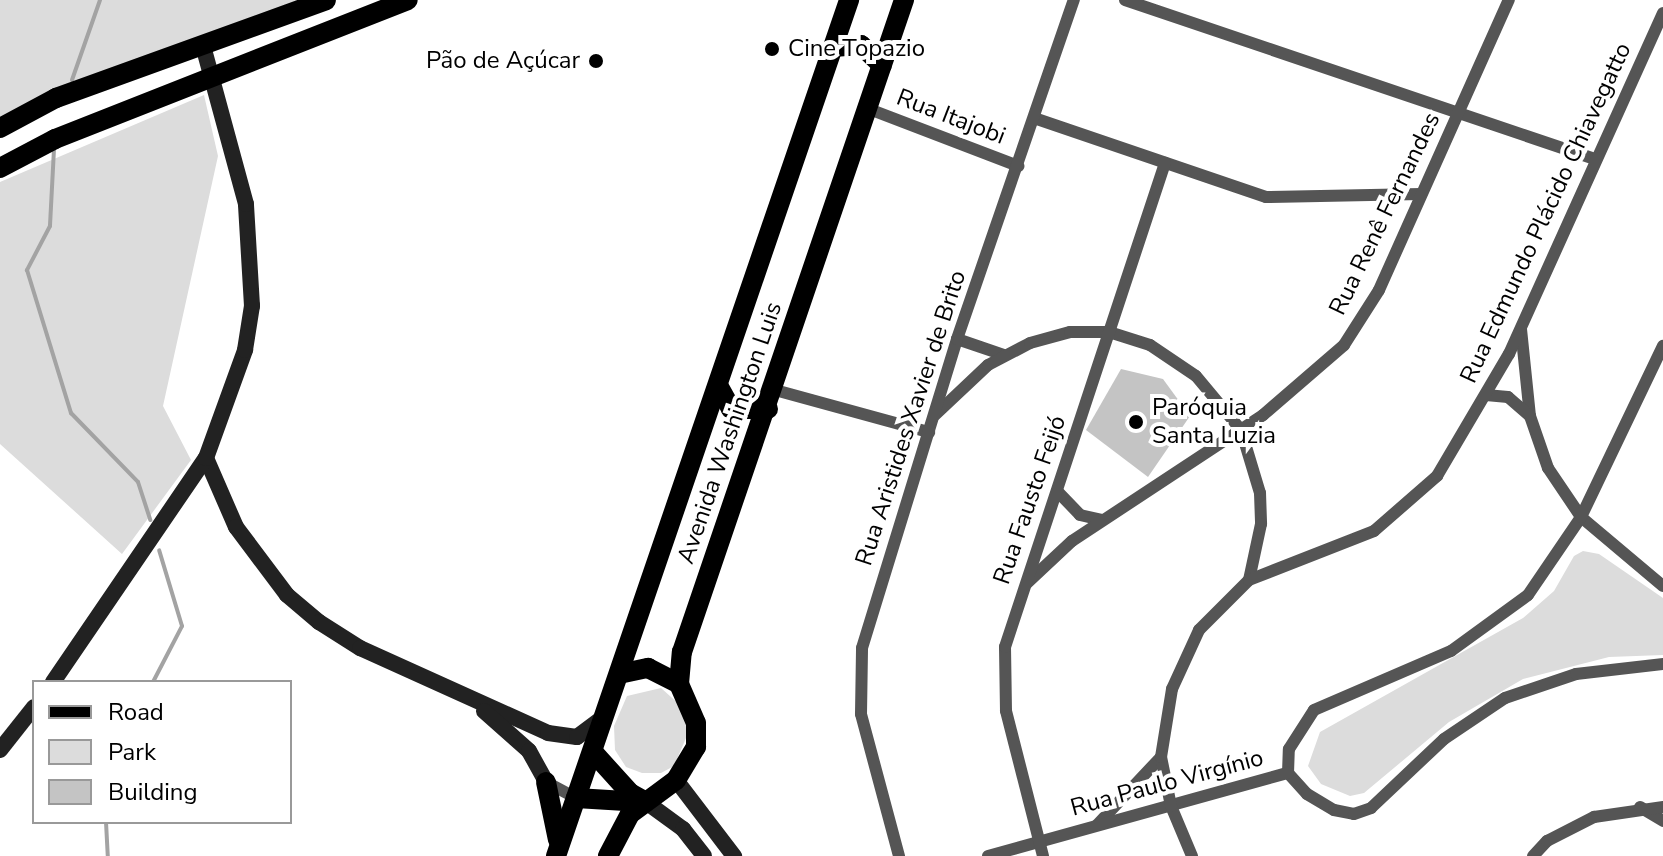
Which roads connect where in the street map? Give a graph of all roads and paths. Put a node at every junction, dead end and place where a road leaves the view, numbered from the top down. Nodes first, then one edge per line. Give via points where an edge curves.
1 (326, 0) edge
2 (408, 0) edge
3 (849, 0) edge
4 (904, 0) edge
5 (1074, 0) edge
6 (1125, 0) edge
7 (1509, 0) edge
8 (1663, 13) edge
9 (203, 46) junction
10 (833, 47) junction
11 (882, 65) junction
12 (214, 78) junction
13 (869, 109) junction
14 (1458, 112) junction
15 (1034, 118) junction
16 (0, 128) edge
17 (1595, 159) junction
18 (1165, 163) junction
19 (1018, 166) junction
20 (0, 168) edge
21 (1421, 194) junction
22 (1521, 329) junction
23 (1109, 332) junction
24 (957, 339) junction
25 (1663, 346) edge
26 (1004, 355) junction
27 (719, 387) junction
28 (1486, 395) junction
29 (772, 400) junction
30 (1530, 416) junction
31 (933, 418) junction
32 (1241, 430) junction
33 (929, 432) junction
34 (206, 458) junction
35 (1057, 491) junction
36 (1581, 517) junction
37 (1101, 520) junction
38 (1249, 580) junction
39 (1027, 583) junction
40 (1663, 586) edge
41 (1663, 664) edge
42 (619, 674) junction
43 (54, 680) edge
44 (679, 684) junction
45 (468, 697) junction
46 (32, 710) edge
47 (605, 713) junction
48 (0, 750) edge
49 (593, 752) junction
50 (1161, 757) junction
51 (1288, 773) junction
52 (676, 780) junction
53 (546, 782) junction
54 (576, 798) junction
55 (646, 802) junction
56 (1171, 806) junction
57 (1640, 807) junction
58 (1663, 807) edge
59 (1663, 821) edge
60 (1096, 826) junction
61 (1038, 841) junction
62 (558, 851) edge
63 (608, 856) edge
64 (704, 856) edge
65 (734, 856) edge
66 (899, 856) edge
67 (988, 856) edge
68 (1043, 856) edge
69 (1192, 856) edge
70 (1533, 856) edge

1 - 9 main road
2 - 12 main road
3 - 10 main road, Avenida Washington Luis
4 - 11 main road, Avenida Washington Luis
5 - 15 street, Rua Aristides Xavier de Brito
6 - 14 street
7 - 14 street, Rua Renê Fernandes
8 - 17 street, Rua Edmundo Plácido Chiavegatto
9 - 12 street
9 - 16 main road via 56,98
10 - 11 main road via 861,45
10 - 27 main road, Avenida Washington Luis
11 - 13 main road, Avenida Washington Luis
12 - 20 main road via 68,134
12 - 34 street via 246,204 252,306 245,350
13 - 19 street, Rua Itajobi
13 - 29 main road, Avenida Washington Luis
14 - 17 street
14 - 21 street, Rua Renê Fernandes
15 - 18 street
15 - 19 street, Rua Aristides Xavier de Brito
17 - 22 street, Rua Edmundo Plácido Chiavegatto
18 - 21 street via 1266,197
18 - 23 street, Rua Fausto Feijó
19 - 24 street, Rua Aristides Xavier de Brito
21 - 32 street, Rua Renê Fernandes via 1379,290 1344,345
22 - 28 street, Rua Edmundo Plácido Chiavegatto
22 - 30 street
23 - 26 street via 1070,332
23 - 32 street via 1177,361
23 - 35 street, Rua Fausto Feijó
24 - 26 street
24 - 31 street, Rua Aristides Xavier de Brito
25 - 36 street, Rua Paulo Virgínio
26 - 31 street
27 - 29 main road via 731,409
27 - 42 main road, Avenida Washington Luis
28 - 30 street via 1508,397
28 - 38 street, Rua Edmundo Plácido Chiavegatto via 1437,476 1400,513 1343,545
29 - 33 street
29 - 44 main road, Avenida Washington Luis via 682,652
30 - 36 street via 1548,468
31 - 33 street, Rua Aristides Xavier de Brito
32 - 37 street, Rua Renê Fernandes
32 - 38 street via 1260,493 1261,524
33 - 66 street, Rua Aristides Xavier de Brito via 873,606 858,685
34 - 43 street
34 - 45 street via 236,527 287,595 360,648
35 - 37 street via 1080,515
35 - 39 street, Rua Fausto Feijó
36 - 40 street
36 - 51 street, Rua Paulo Virgínio via 1545,573 1508,614 1451,651 1314,710 1289,749
37 - 39 street, Rua Renê Fernandes
38 - 50 street, Rua Edmundo Plácido Chiavegatto via 1199,630 1184,657 1162,726
39 - 61 street, Rua Fausto Feijó via 1005,647 1002,680
41 - 51 street via 1576,674 1505,698 1444,739 1371,808 1354,814 1307,794
42 - 44 main road via 648,668
42 - 47 main road, Avenida Washington Luis
44 - 52 main road via 696,723 696,747
45 - 47 street via 567,738 589,731
45 - 53 street via 529,751
46 - 48 street
47 - 49 main road, Avenida Washington Luis
49 - 54 main road, Avenida Washington Luis
49 - 55 main road via 630,793
50 - 56 street, Rua Edmundo Plácido Chiavegatto
50 - 60 street
51 - 56 street, Rua Paulo Virgínio
52 - 55 main road
52 - 65 street
53 - 54 street
53 - 62 main road
54 - 55 main road
54 - 62 main road, Avenida Washington Luis
55 - 63 main road via 620,827
55 - 64 street via 683,829
56 - 60 street, Rua Paulo Virgínio
56 - 69 street, Rua Edmundo Plácido Chiavegatto
57 - 58 street
57 - 59 street
57 - 70 street via 1570,828
60 - 61 street, Rua Paulo Virgínio
61 - 67 street, Rua Paulo Virgínio
61 - 68 street, Rua Fausto Feijó

